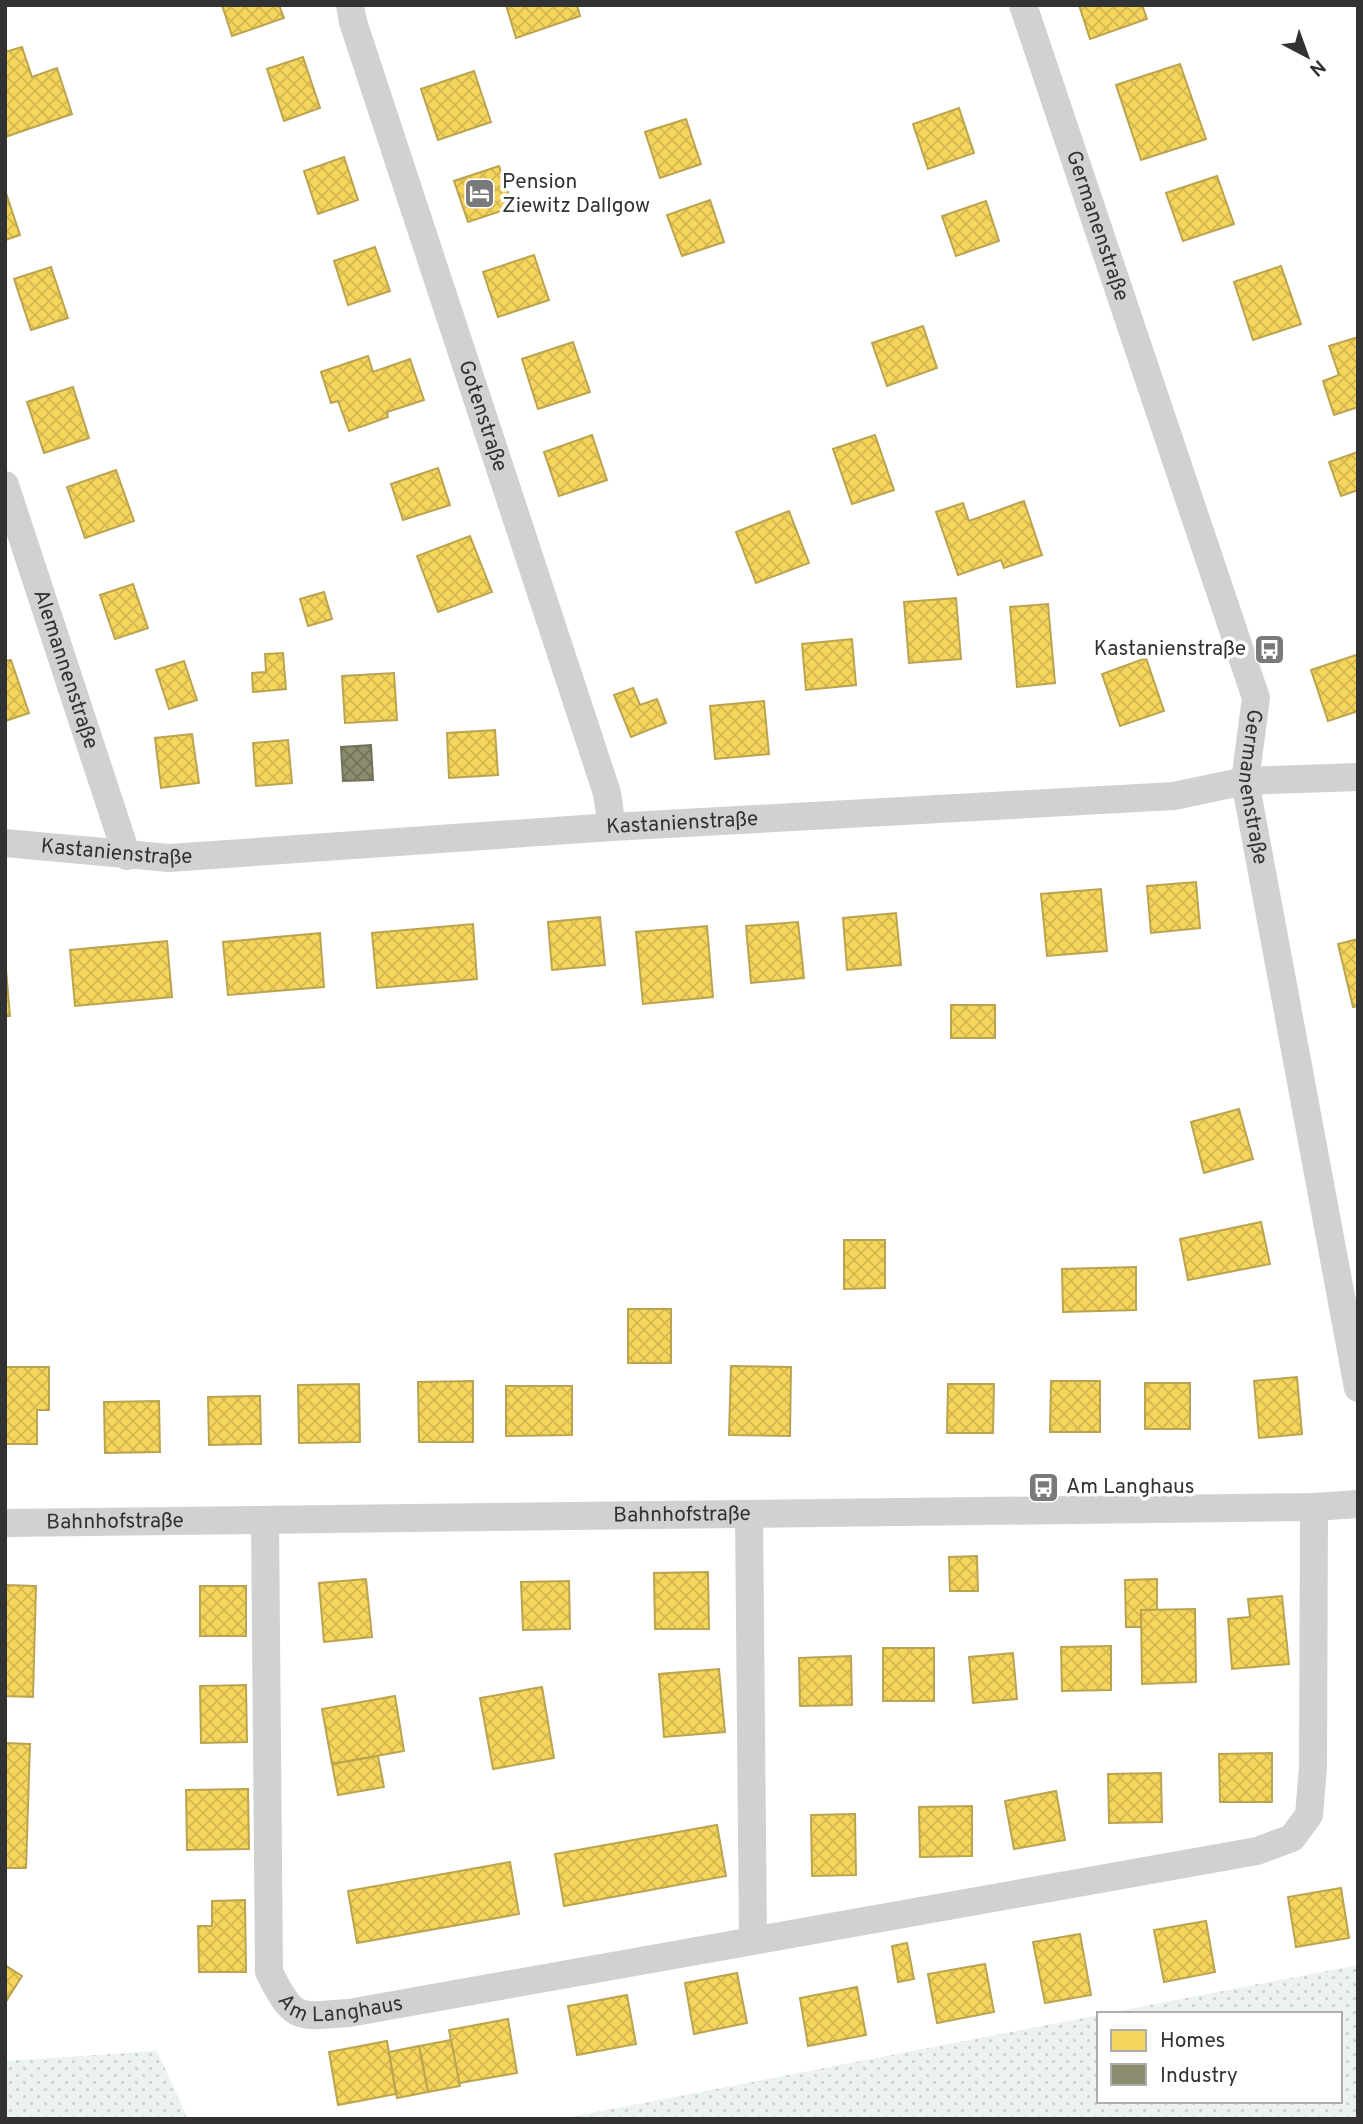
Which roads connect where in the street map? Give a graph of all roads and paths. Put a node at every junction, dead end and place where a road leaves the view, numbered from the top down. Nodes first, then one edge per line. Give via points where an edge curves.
1 (350, 5) edge
2 (1023, 5) edge
3 (5, 485) edge
4 (1358, 777) edge
5 (1245, 781) junction
6 (612, 827) junction
7 (5, 843) edge
8 (127, 856) junction
9 (1358, 1388) edge
10 (1358, 1504) edge
11 (1314, 1507) junction
12 (749, 1514) junction
13 (265, 1520) junction
14 (5, 1523) edge
15 (753, 1941) junction

1 - 6 street, Gotenstraße via 607,793
2 - 5 street, Germanenstraße via 1255,698
3 - 8 street, Alemannenstraße
4 - 5 street, Kastanienstraße
5 - 6 street, Kastanienstraße via 1174,796
5 - 9 street, Germanenstraße
6 - 8 street, Kastanienstraße via 169,858
7 - 8 street, Kastanienstraße
10 - 11 street, Bahnhofstraße
11 - 12 street, Bahnhofstraße
11 - 15 street, Am Langhaus via 1310,1815 1292,1838 1257,1851
12 - 13 street, Bahnhofstraße
12 - 15 street
13 - 14 street, Bahnhofstraße
13 - 15 street, Am Langhaus via 270,1972 286,2005 306,2016 349,2013

